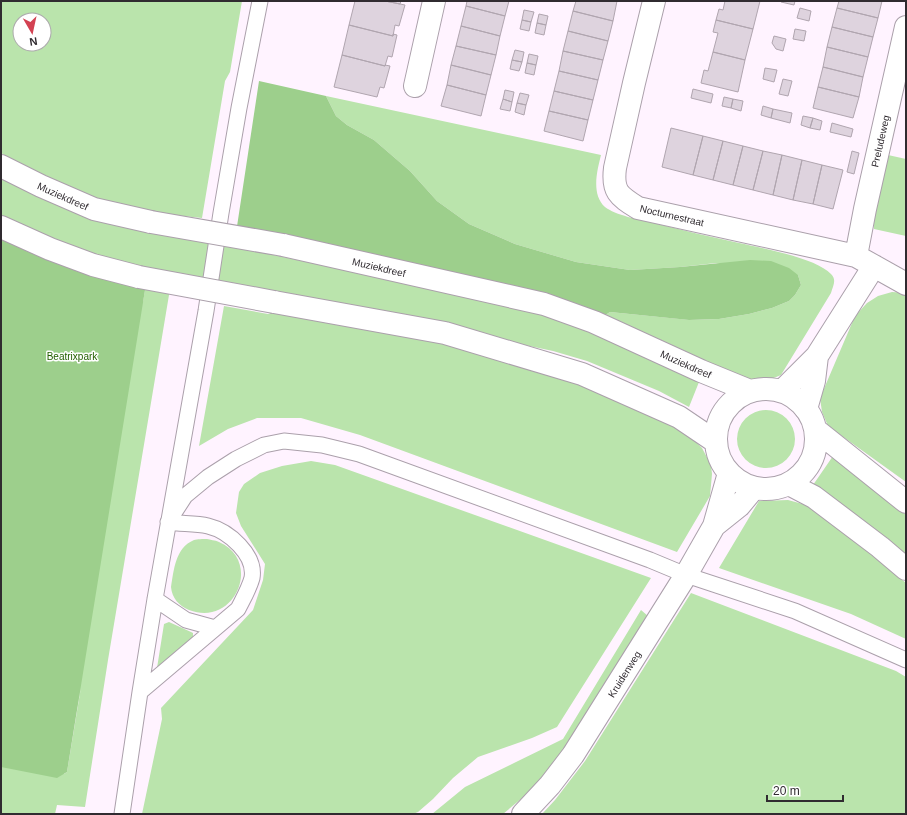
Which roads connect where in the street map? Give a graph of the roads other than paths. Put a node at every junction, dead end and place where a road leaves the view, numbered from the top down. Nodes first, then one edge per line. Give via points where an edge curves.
1 (260, 1) edge
2 (434, 1) edge
3 (654, 1) edge
4 (906, 27) edge
5 (415, 86) dead end
6 (1, 166) edge
7 (1, 227) edge
8 (865, 261) junction
9 (906, 284) edge
10 (817, 356) junction
11 (750, 391) junction
12 (782, 391) junction
13 (806, 409) junction
14 (816, 430) junction
15 (716, 442) junction
16 (729, 472) junction
17 (789, 484) junction
18 (754, 488) junction
19 (906, 502) edge
20 (168, 522) junction
21 (714, 526) junction
22 (906, 569) edge
23 (686, 575) junction
24 (155, 599) junction
25 (216, 628) junction
26 (906, 660) edge
27 (140, 692) junction
28 (122, 814) edge
29 (523, 814) edge

1 - 20 lane via 239,108
2 - 5 main road
3 - 8 main road, Nocturnestraat via 615,168 614,180 620,197 638,208
4 - 8 main road, Preludeweg via 865,210
6 - 11 main road, Muziekdreef, bridge via 94,210 283,245 544,304 594,322
7 - 15 main road, bridge via 93,265 139,278 445,333 582,374 679,417
8 - 9 main road, Nocturnestraat
8 - 10 main road, Preludeweg
10 - 12 main road, Preludeweg
10 - 13 main road, Preludeweg
11 - 12 main road via 771,388
11 - 15 main road via 724,410 716,431
12 - 13 main road via 795,398
13 - 14 main road
14 - 17 main road via 815,451 811,461
14 - 19 main road
15 - 16 main road via 720,459
16 - 18 main road via 740,482
16 - 21 main road, Kruidenweg
17 - 18 main road via 778,488
17 - 22 main road via 814,497
18 - 21 main road, Kruidenweg via 738,506
20 - 23 lane via 185,496 208,477 264,445 284,441 322,445 359,454
20 - 24 lane
20 - 25 lane via 209,526 228,534 244,549 250,561 252,577 238,609
21 - 23 main road, Kruidenweg
23 - 26 lane via 795,611
23 - 29 main road, Kruidenweg via 573,755
24 - 25 lane via 186,620
24 - 27 lane
25 - 27 lane
27 - 28 lane

